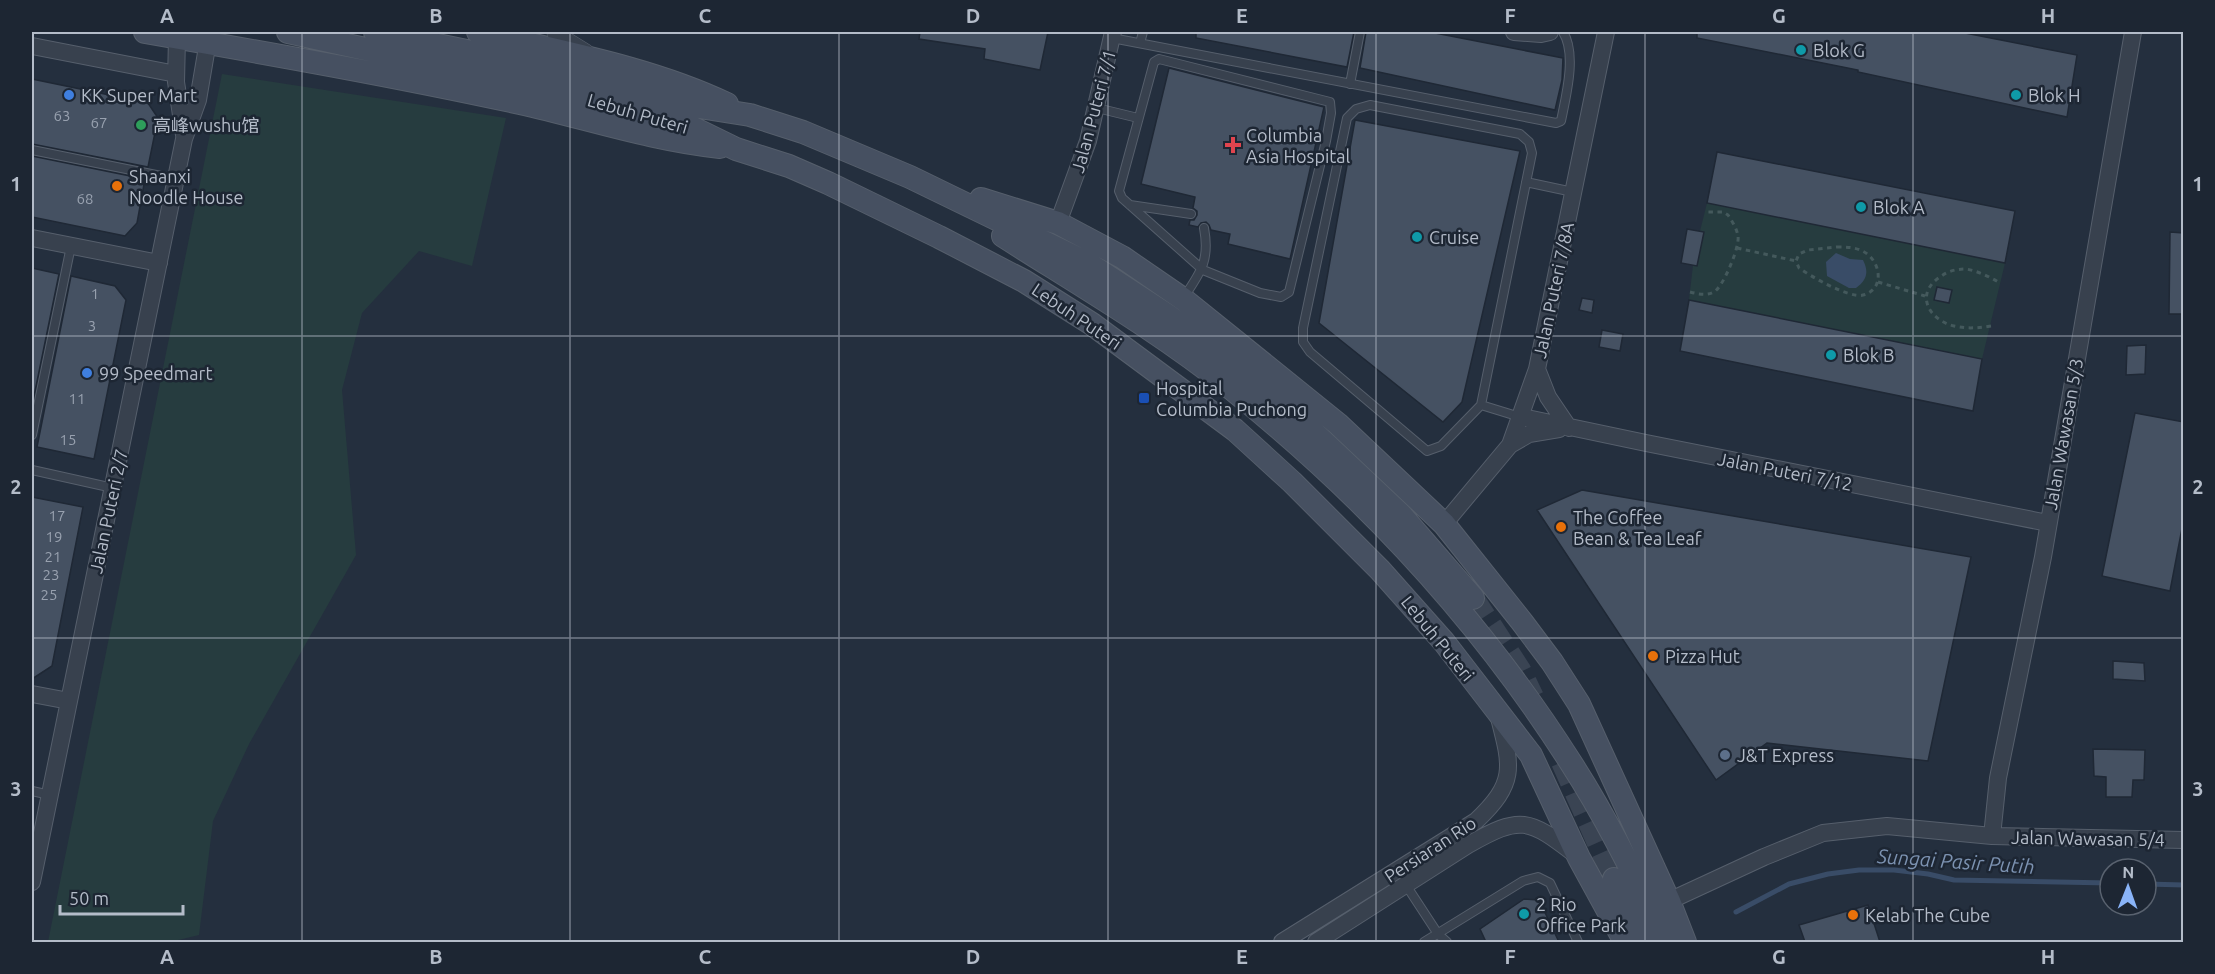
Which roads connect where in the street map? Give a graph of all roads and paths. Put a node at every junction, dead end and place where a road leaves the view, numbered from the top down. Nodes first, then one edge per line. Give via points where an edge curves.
1 (145, 32) edge
2 (261, 32) edge
3 (288, 32) edge
4 (375, 32) edge
5 (478, 32) edge
6 (557, 32) edge
7 (1143, 32) edge
8 (1360, 32) edge
9 (1514, 32) edge
10 (1550, 32) edge
11 (1563, 32) edge
12 (1606, 32) edge
13 (2133, 32) edge
14 (506, 34) edge
15 (1113, 35) edge
16 (209, 36) edge
17 (177, 37) junction
18 (1140, 43) junction
19 (32, 46) edge
20 (273, 53) junction
21 (590, 58) junction
22 (176, 74) junction
23 (536, 76) junction
24 (1350, 84) junction
25 (1097, 108) junction
26 (750, 115) junction
27 (1138, 118) junction
28 (184, 139) junction
29 (736, 149) junction
30 (32, 150) edge
31 (910, 177) junction
32 (176, 179) junction
33 (1526, 183) junction
34 (1573, 192) junction
35 (1130, 205) junction
36 (1705, 212) dead end
37 (1191, 213) dead end
38 (1058, 223) junction
39 (1204, 228) dead end
40 (32, 238) edge
41 (71, 246) junction
42 (1737, 248) junction
43 (1796, 261) junction
44 (159, 264) junction
45 (1203, 270) junction
46 (1878, 282) junction
47 (2000, 283) dead end
48 (1690, 292) dead end
49 (1926, 297) junction
50 (1183, 298) junction
51 (1991, 326) dead end
52 (1537, 369) junction
53 (1480, 405) junction
54 (1522, 417) junction
55 (1569, 428) junction
56 (32, 435) edge
57 (1510, 446) junction
58 (32, 470) edge
59 (113, 488) junction
60 (2048, 523) junction
61 (1444, 524) junction
62 (1473, 598) tunnel mouth
63 (32, 694) edge
64 (69, 701) junction
65 (1497, 713) junction
66 (32, 791) edge
67 (50, 795) junction
68 (1992, 836) junction
69 (2184, 840) edge
70 (1579, 858) junction
71 (1401, 878) junction
72 (1614, 879) tunnel mouth
73 (32, 882) edge
74 (1660, 905) junction
75 (1438, 933) junction
76 (1282, 942) edge
77 (1316, 942) edge
78 (1424, 942) edge
79 (1447, 942) edge
80 (1578, 942) edge
81 (1625, 942) edge
82 (1643, 942) edge
83 (1666, 942) edge
84 (1674, 942) edge
85 (1685, 942) edge

1 - 17 main road
2 - 20 main road
3 - 23 main road, Lebuh Puteri
4 - 23 main road, Lebuh Puteri
5 - 14 main road
6 - 21 street
7 - 18 lane
8 - 24 lane
9 - 10 street
11 - 24 lane via 1571,56 1561,121 1556,123
12 - 34 street, Jalan Puteri 7/8A
13 - 60 street, Jalan Wawasan 5/3
14 - 21 main road
15 - 18 lane
15 - 25 street, Jalan Puteri 7/1
16 - 17 main road
16 - 20 main road
16 - 28 street, Jalan Puteri 2/7 via 198,99
17 - 22 street, Jalan Puteri 2/7
18 - 24 lane
19 - 22 street
20 - 29 main road via 522,104 685,144
21 - 26 main road via 695,89
22 - 28 street, Jalan Puteri 2/7
23 - 26 main road, Lebuh Puteri
23 - 29 main road, Lebuh Puteri via 691,127
25 - 27 lane
25 - 38 street, Jalan Puteri 7/1
26 - 31 main road, Lebuh Puteri via 803,132
27 - 35 lane via 1119,191
27 - 45 lane via 1154,62 1159,59 1330,102 1326,141 1289,292 1281,297 1267,295
28 - 32 street, Jalan Puteri 2/7
29 - 65 main road, Lebuh Puteri via 828,183 1024,281 1159,372 1235,430 1380,570 1444,642
30 - 32 lane
31 - 38 main road
31 - 62 main road via 1089,264 1179,323 1310,429 1401,515
31 - 74 main road via 1153,332 1232,389 1373,516 1483,638 1571,762
32 - 44 street, Jalan Puteri 2/7
33 - 34 lane
33 - 53 lane
33 - 53 lane via 1532,153 1529,142 1520,134 1370,105 1356,109 1347,118 1303,342 1427,451 1441,446
34 - 52 street, Jalan Puteri 7/8A
35 - 37 lane
35 - 45 lane
36 - 42 path via 1728,215 1738,237
38 - 50 main road via 1122,257
39 - 45 lane
40 - 41 street
41 - 44 street
41 - 56 lane
42 - 43 path
42 - 48 path via 1715,291
43 - 46 path via 1806,273 1851,295 1863,295
43 - 46 path via 1799,254 1808,250 1862,250 1874,259
44 - 59 street, Jalan Puteri 2/7
45 - 50 lane
46 - 49 path
47 - 49 path via 1967,269 1952,270 1928,288
49 - 51 path via 1927,307 1941,321 1967,329
50 - 61 main road via 1338,424
52 - 54 street, Jalan Puteri 7/8A
52 - 55 street via 1548,397
53 - 54 lane
54 - 55 street, Jalan Puteri 7/12
54 - 57 street, Jalan Puteri 7/8A
55 - 57 street via 1529,434
55 - 60 street, Jalan Puteri 7/12
57 - 61 street, Jalan Puteri 7/8A
58 - 59 lane
59 - 64 street, Jalan Puteri 2/7
60 - 68 street, Jalan Wawasan 5/3 via 1998,778
61 - 74 main road via 1552,662 1578,704
63 - 64 street
64 - 67 street, Jalan Puteri 2/7
65 - 70 main road, Lebuh Puteri via 1531,755
65 - 71 street, Persiaran Rio via 1509,757 1503,792 1476,821
66 - 67 lane
67 - 73 street, Jalan Puteri 2/7
68 - 69 street, Jalan Wawasan 5/4
68 - 74 street via 1887,826 1823,833
70 - 71 street, Persiaran Rio via 1544,831 1528,825 1509,825
70 - 81 main road, Lebuh Puteri
71 - 75 lane
71 - 76 street, Persiaran Rio
71 - 77 street, Persiaran Rio
72 - 82 main road
74 - 83 main road
74 - 84 main road
74 - 85 main road
75 - 78 lane
75 - 79 lane
75 - 80 lane via 1523,881 1538,877 1550,883

